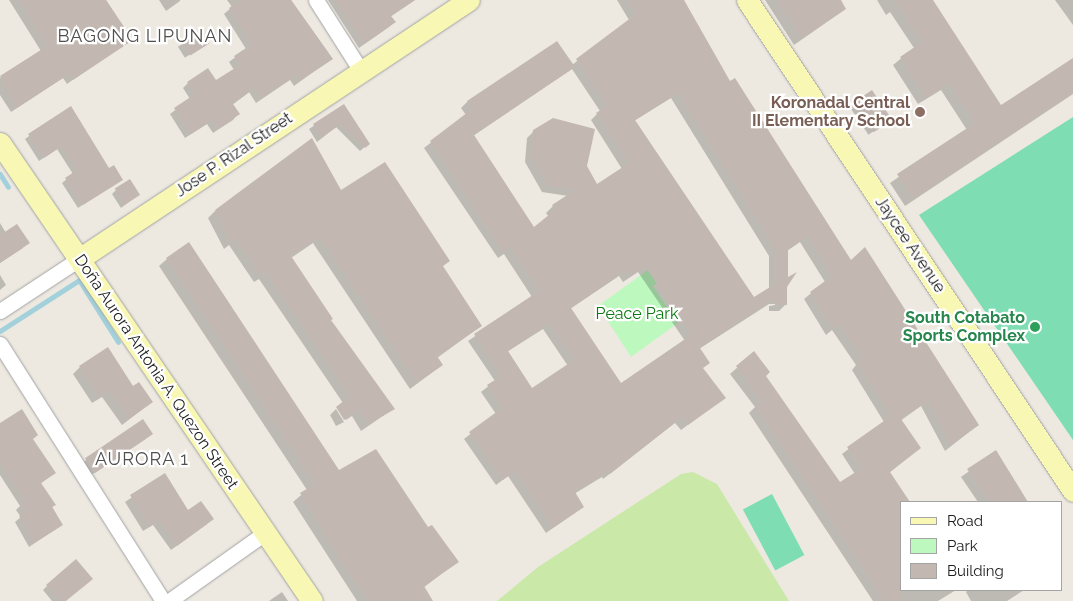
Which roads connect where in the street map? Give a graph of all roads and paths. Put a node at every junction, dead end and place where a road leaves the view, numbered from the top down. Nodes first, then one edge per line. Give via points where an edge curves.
1 (316, 0) edge
2 (469, 0) edge
3 (747, 0) edge
4 (361, 71) junction
5 (0, 143) edge
6 (79, 259) junction
7 (0, 311) edge
8 (0, 344) edge
9 (1073, 491) edge
10 (266, 532) junction
11 (163, 601) edge
12 (169, 601) edge
13 (312, 601) edge

1 - 4 street
2 - 4 street, Jose P. Rizal Street
3 - 9 street, Jaycee Avenue
4 - 6 street, Jose P. Rizal Street
5 - 6 street, Doña Aurora Antonia A. Quezon Street
6 - 7 street, Jose P. Rizal Street
6 - 10 street, Doña Aurora Antonia A. Quezon Street
8 - 11 street
10 - 12 street
10 - 13 street, Doña Aurora Antonia A. Quezon Street

